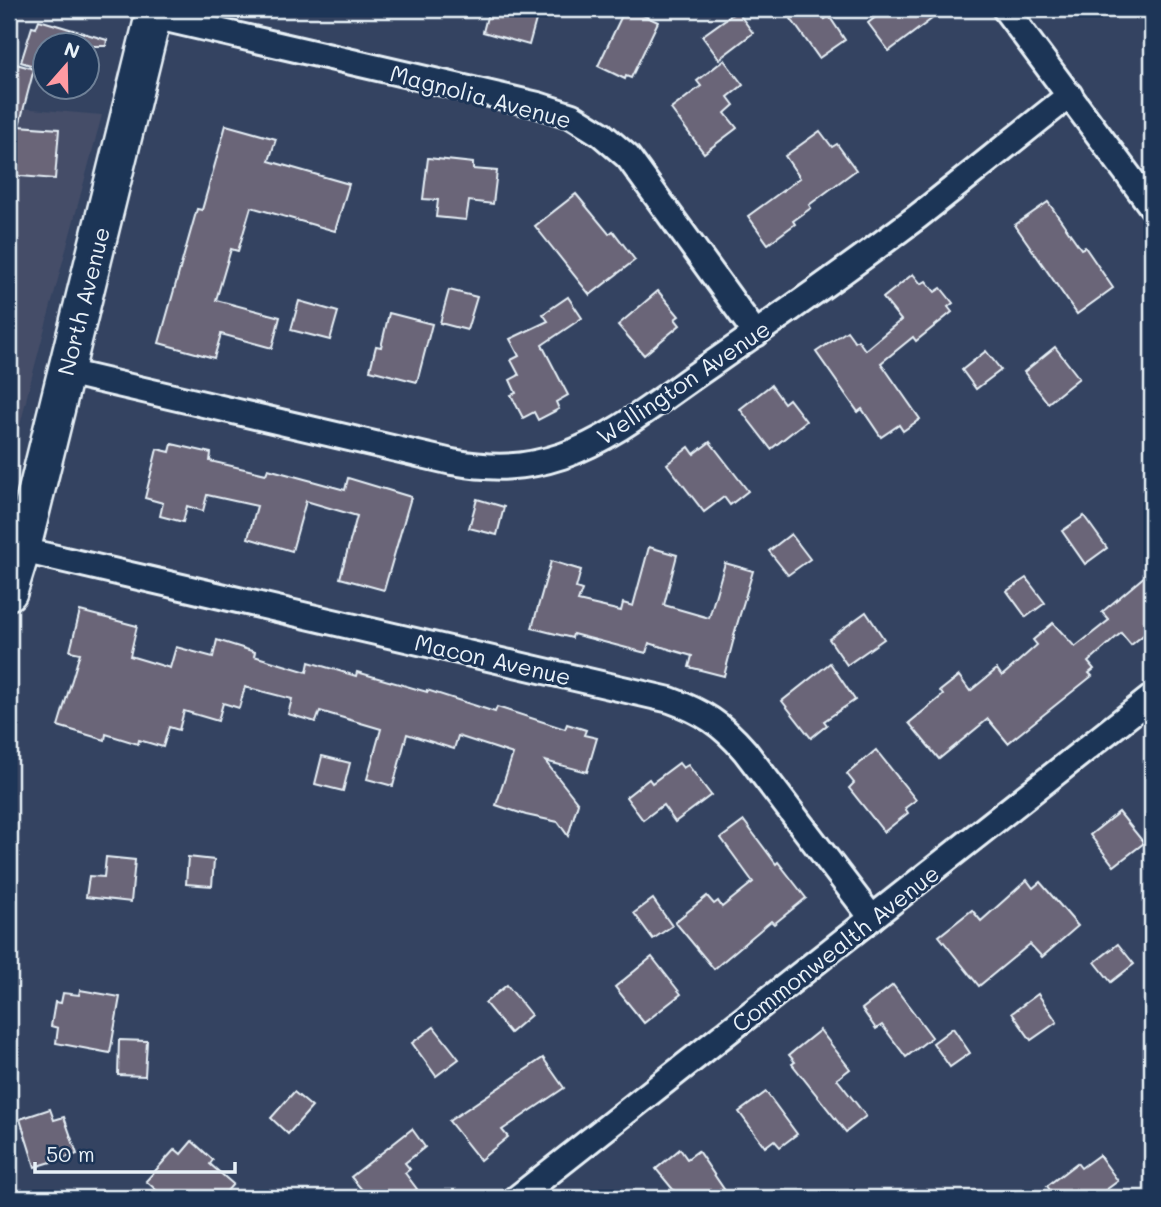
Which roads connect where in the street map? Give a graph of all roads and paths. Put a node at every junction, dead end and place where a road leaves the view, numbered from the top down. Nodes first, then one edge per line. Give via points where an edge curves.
1 (1005, 9) edge
2 (154, 12) edge
3 (1070, 95) junction
4 (1152, 207) edge
5 (756, 334) junction
6 (66, 372) junction
7 (22, 550) junction
8 (9, 592) edge
9 (1152, 697) edge
10 (872, 918) junction
11 (517, 1198) edge

1 - 3 street
2 - 5 street, Magnolia Avenue via 572,116 628,157
2 - 6 main road, North Avenue
3 - 4 street
3 - 5 street, Wellington Avenue via 915,218
5 - 6 street, Wellington Avenue via 598,440 564,455 510,467 453,462
6 - 7 main road, North Avenue
7 - 8 main road, North Avenue
7 - 10 street, Macon Avenue via 670,699 692,708 730,733
9 - 10 street, Commonwealth Avenue
10 - 11 street, Commonwealth Avenue

